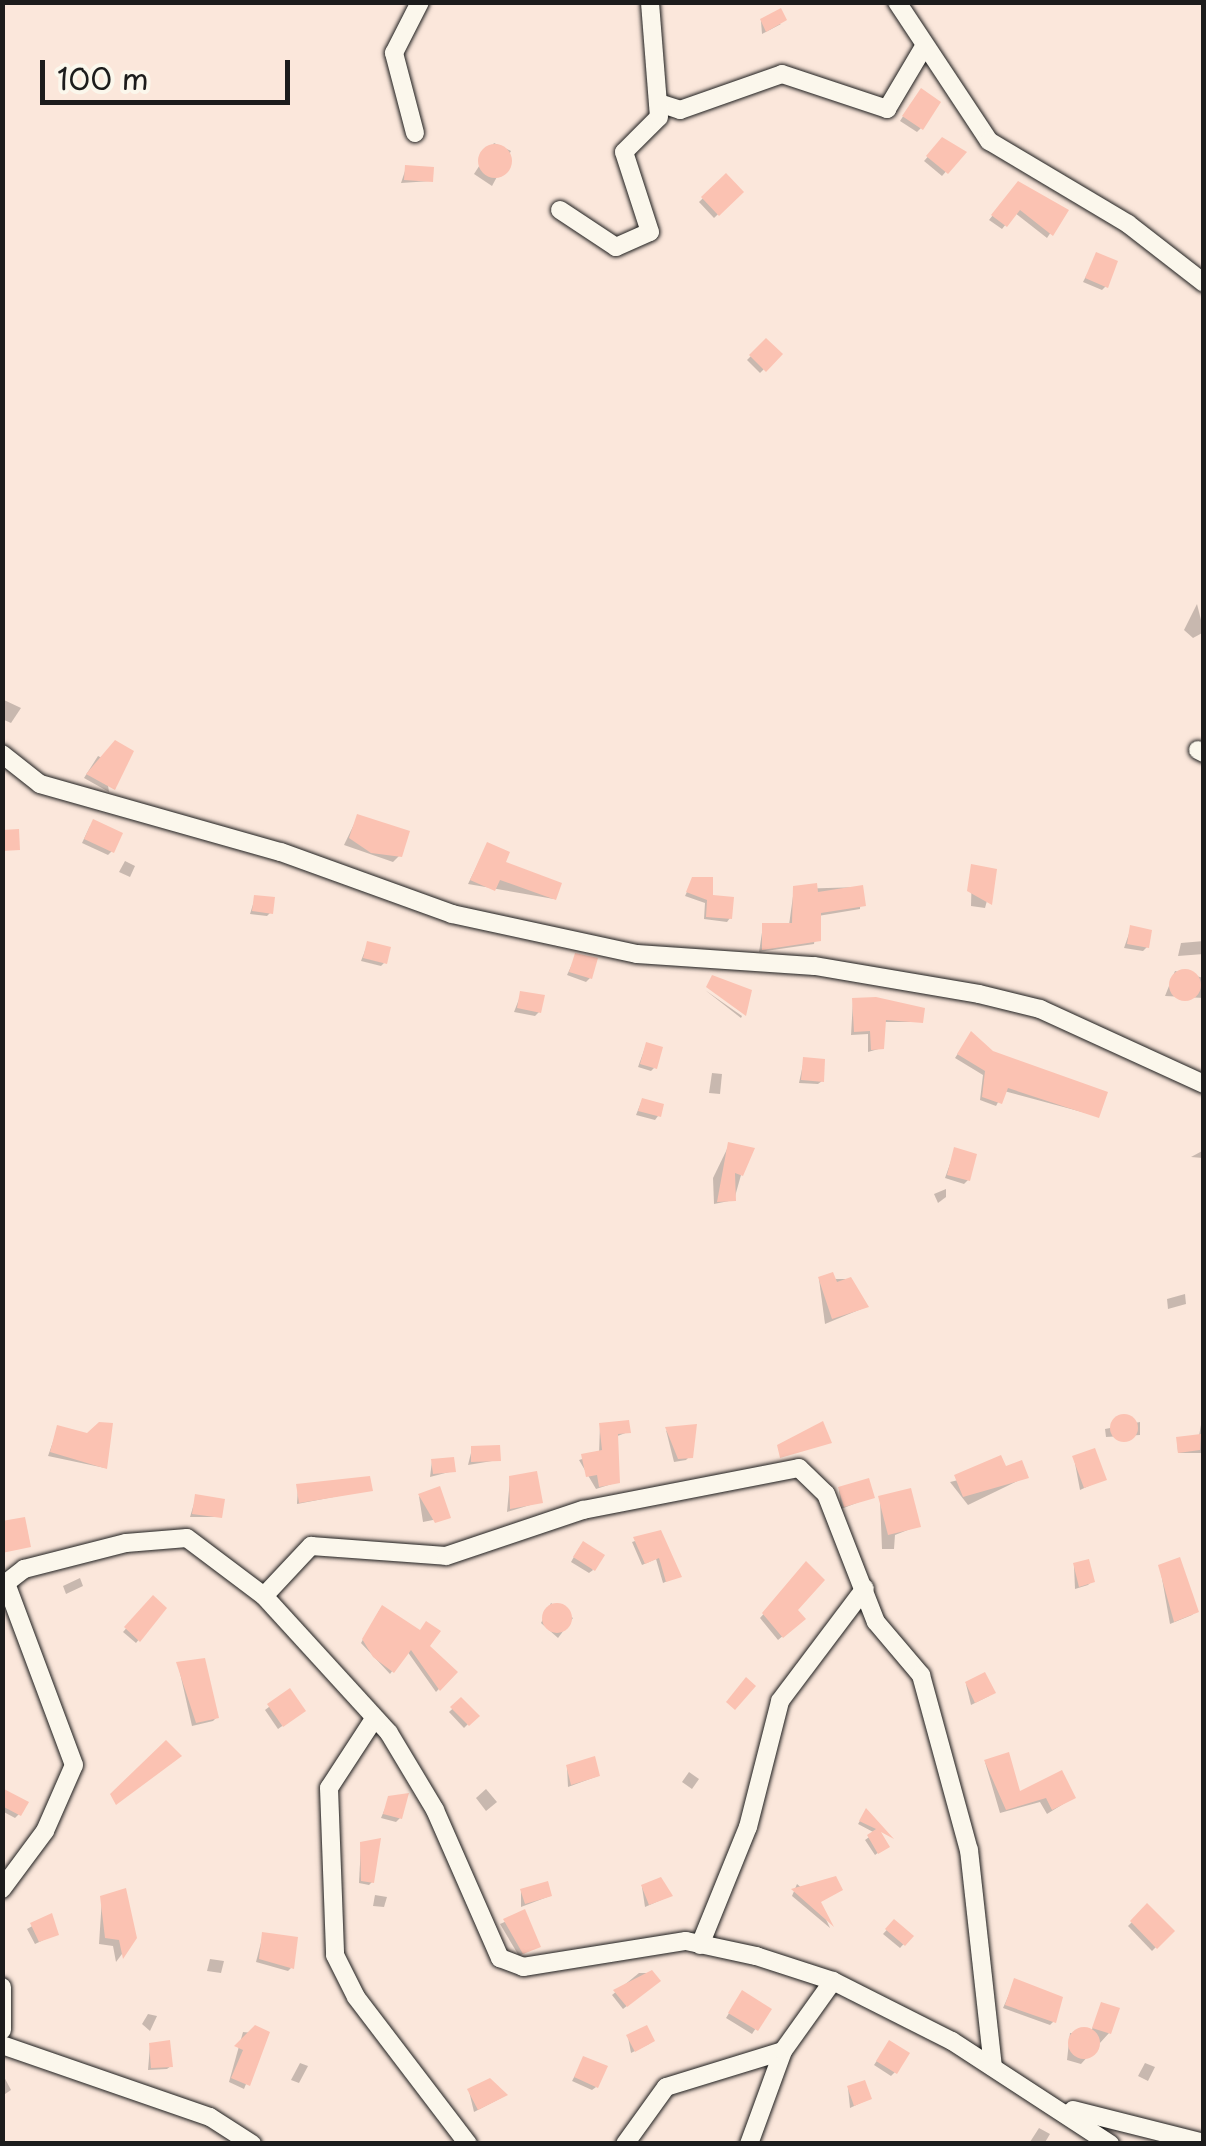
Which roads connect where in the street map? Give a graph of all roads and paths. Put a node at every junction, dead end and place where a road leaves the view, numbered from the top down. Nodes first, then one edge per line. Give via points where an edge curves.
1 (420, 2) edge
2 (650, 2) edge
3 (896, 2) edge
4 (922, 50) junction
5 (662, 104) junction
6 (415, 133) dead end
7 (560, 210) dead end
8 (1204, 283) edge
9 (2, 754) edge
10 (1204, 1084) edge
11 (865, 1588) junction
12 (264, 1596) junction
13 (374, 1719) junction
14 (2, 1889) edge
15 (700, 1945) junction
16 (833, 1981) junction
17 (2, 1987) edge
18 (2, 2030) edge
19 (2, 2046) edge
20 (783, 2051) junction
21 (993, 2067) junction
22 (1056, 2106) junction
23 (1204, 2143) edge
24 (252, 2144) edge
25 (468, 2144) edge
26 (625, 2144) edge
27 (748, 2144) edge
28 (1110, 2144) edge

1 - 6 street via 394,53
2 - 5 street
3 - 4 street
4 - 5 street via 888,109 782,74 688,108
4 - 8 street via 988,141 1128,224
5 - 7 street via 654,126 624,152 650,232 616,247
9 - 10 street via 40,784 281,852 452,914 637,954 815,966 979,994 1040,1010
11 - 12 street via 826,1494 799,1468 774,1468 583,1510 446,1556 311,1546
11 - 15 street via 780,1701 748,1827
11 - 21 street via 876,1622 921,1675 962,1820
12 - 13 street
12 - 14 street via 187,1538 111,1547 24,1569 6,1583 74,1766 45,1831
13 - 15 street via 435,1810 500,1958 523,1967 670,1941
13 - 25 street via 329,1788 335,1955 356,1997
15 - 16 street
16 - 20 street
16 - 21 street
17 - 18 street
19 - 24 street via 196,2111
20 - 26 street via 666,2087
20 - 27 street
21 - 22 street
22 - 23 street
22 - 28 street

